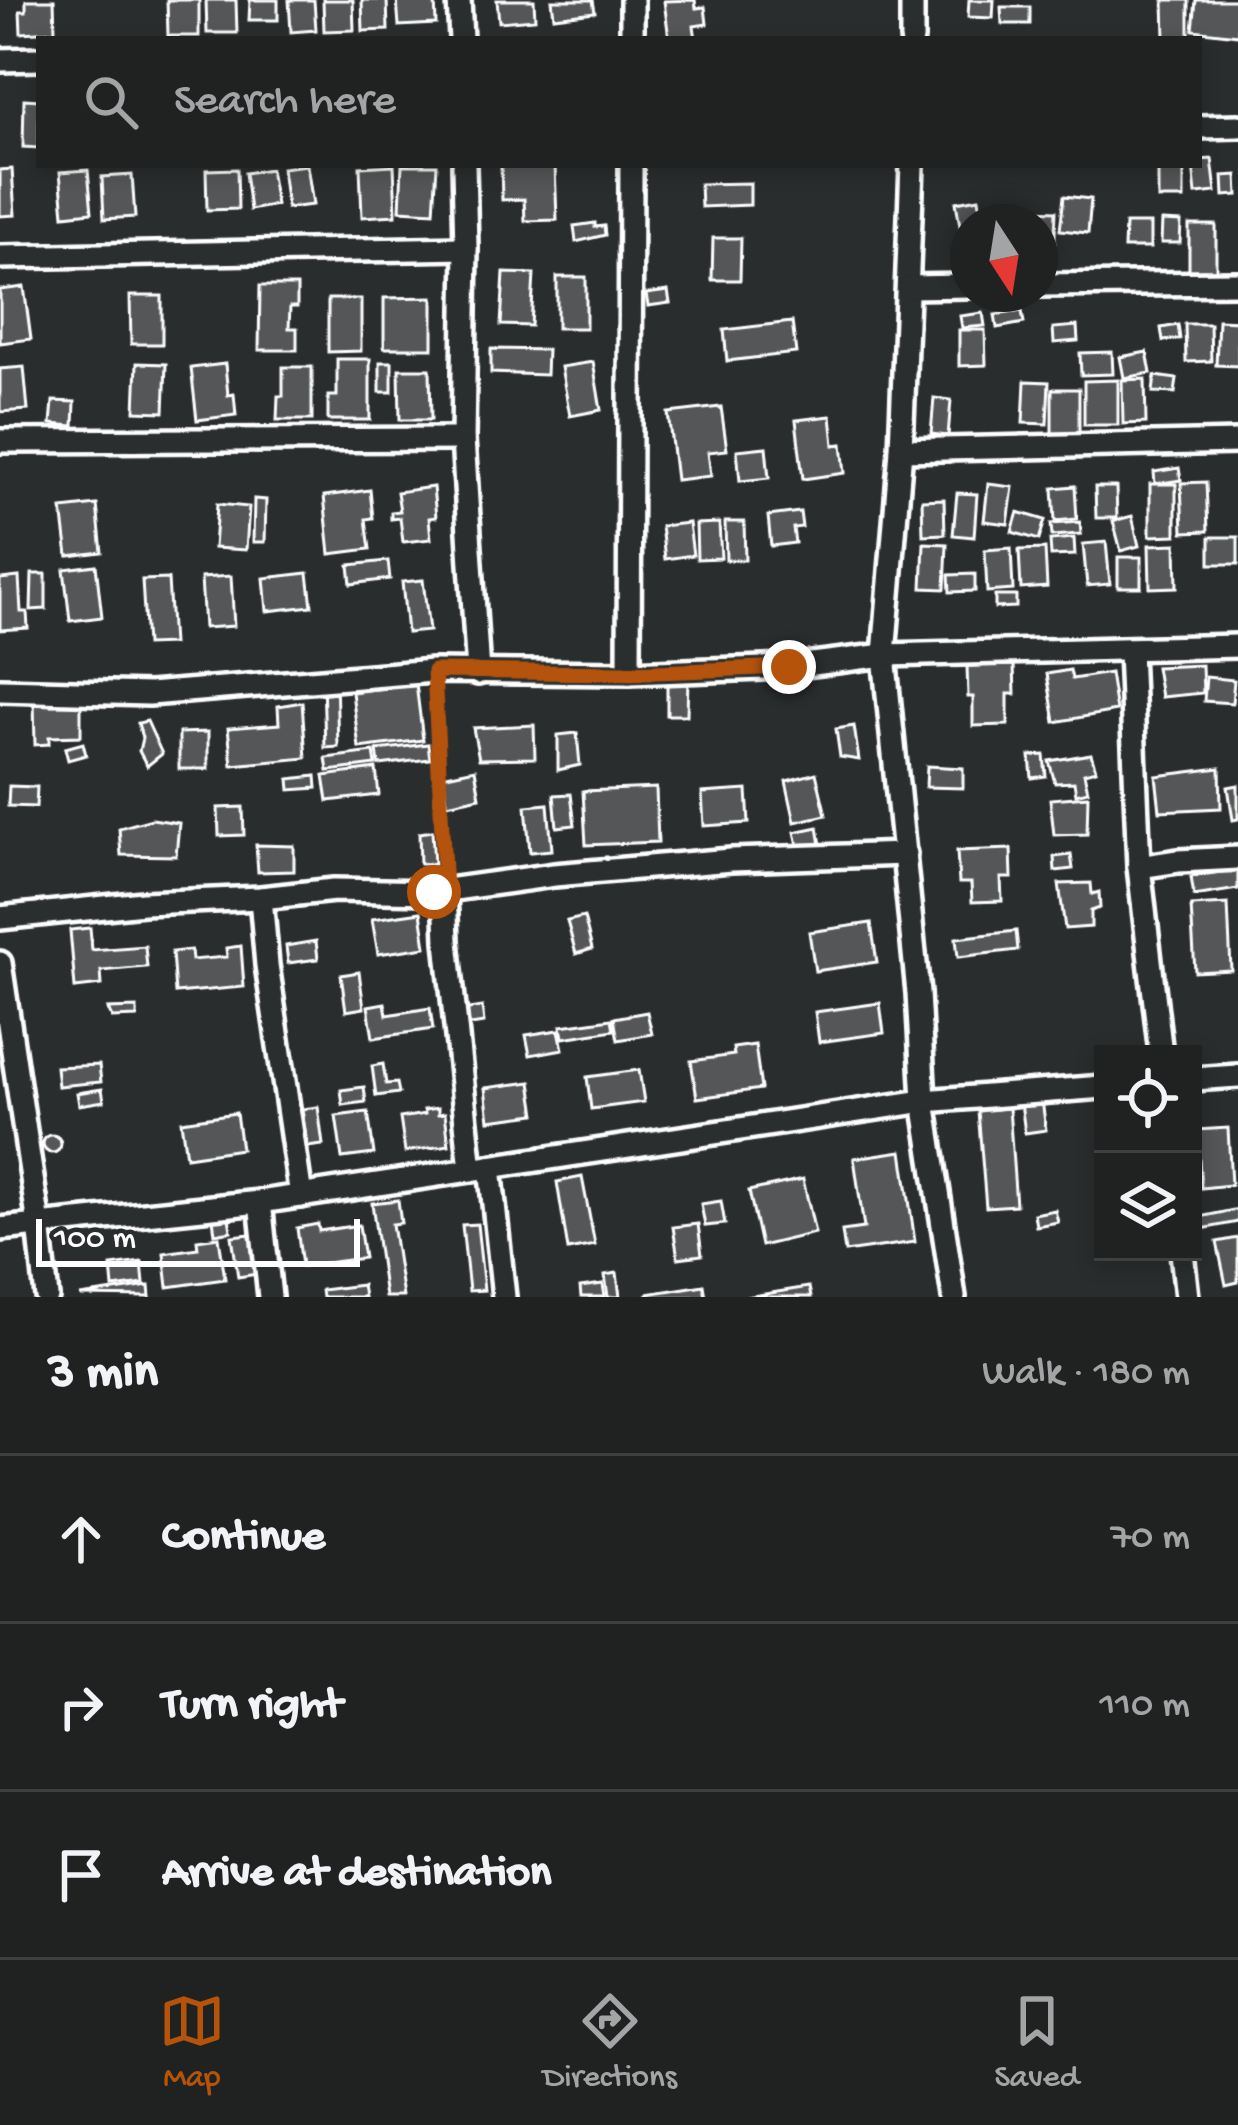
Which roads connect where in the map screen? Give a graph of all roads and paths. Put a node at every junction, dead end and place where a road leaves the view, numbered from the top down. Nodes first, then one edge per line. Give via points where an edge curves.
1 (459, 0) edge
2 (632, 0) edge
3 (912, 0) edge
4 (460, 36) edge
5 (632, 36) edge
6 (912, 36) edge
7 (36, 59) edge
8 (0, 60) edge
9 (1238, 126) edge
10 (1202, 127) edge
11 (464, 168) edge
12 (632, 168) edge
13 (912, 168) edge
14 (466, 248) junction
15 (0, 256) edge
16 (1238, 283) edge
17 (1058, 285) edge
18 (950, 286) edge
19 (909, 287) junction
20 (463, 439) junction
21 (0, 441) edge
22 (1238, 442) edge
23 (901, 450) junction
24 (1238, 646) edge
25 (1130, 650) junction
26 (884, 656) junction
27 (434, 671) junction
28 (478, 673) junction
29 (628, 673) junction
30 (0, 690) edge
31 (905, 854) junction
32 (1238, 858) edge
33 (1139, 867) junction
34 (445, 891) junction
35 (261, 898) junction
36 (0, 918) edge
37 (0, 963) edge
38 (1160, 1045) edge
39 (1238, 1076) edge
40 (1202, 1078) edge
41 (1094, 1088) edge
42 (924, 1101) junction
43 (480, 1169) junction
44 (301, 1196) junction
45 (260, 1202) junction
46 (39, 1225) junction
47 (0, 1229) edge
48 (1183, 1261) edge
49 (47, 1297) edge
50 (270, 1297) edge
51 (504, 1297) edge
52 (954, 1297) edge
53 (1187, 1297) edge

1 - 4 street
2 - 5 street
3 - 6 street
7 - 8 street
9 - 10 street
11 - 14 street
12 - 29 street
13 - 19 street
14 - 15 street
14 - 20 street
16 - 17 street
18 - 19 street
19 - 23 street
20 - 21 street
20 - 28 street
22 - 23 street
23 - 26 street
24 - 25 street
25 - 26 street
25 - 33 street
26 - 29 street
26 - 31 street
27 - 28 street
27 - 30 street via 149,694
27 - 34 path
28 - 29 street
31 - 34 street via 554,874
31 - 42 street
32 - 33 street
33 - 38 street
34 - 35 street
34 - 43 street
35 - 36 street
35 - 44 street
37 - 46 street
39 - 40 street
41 - 42 street
42 - 43 street
42 - 52 street
43 - 44 street
43 - 51 street
44 - 45 street
45 - 46 street
45 - 50 street
46 - 47 street
46 - 49 street
48 - 53 street

